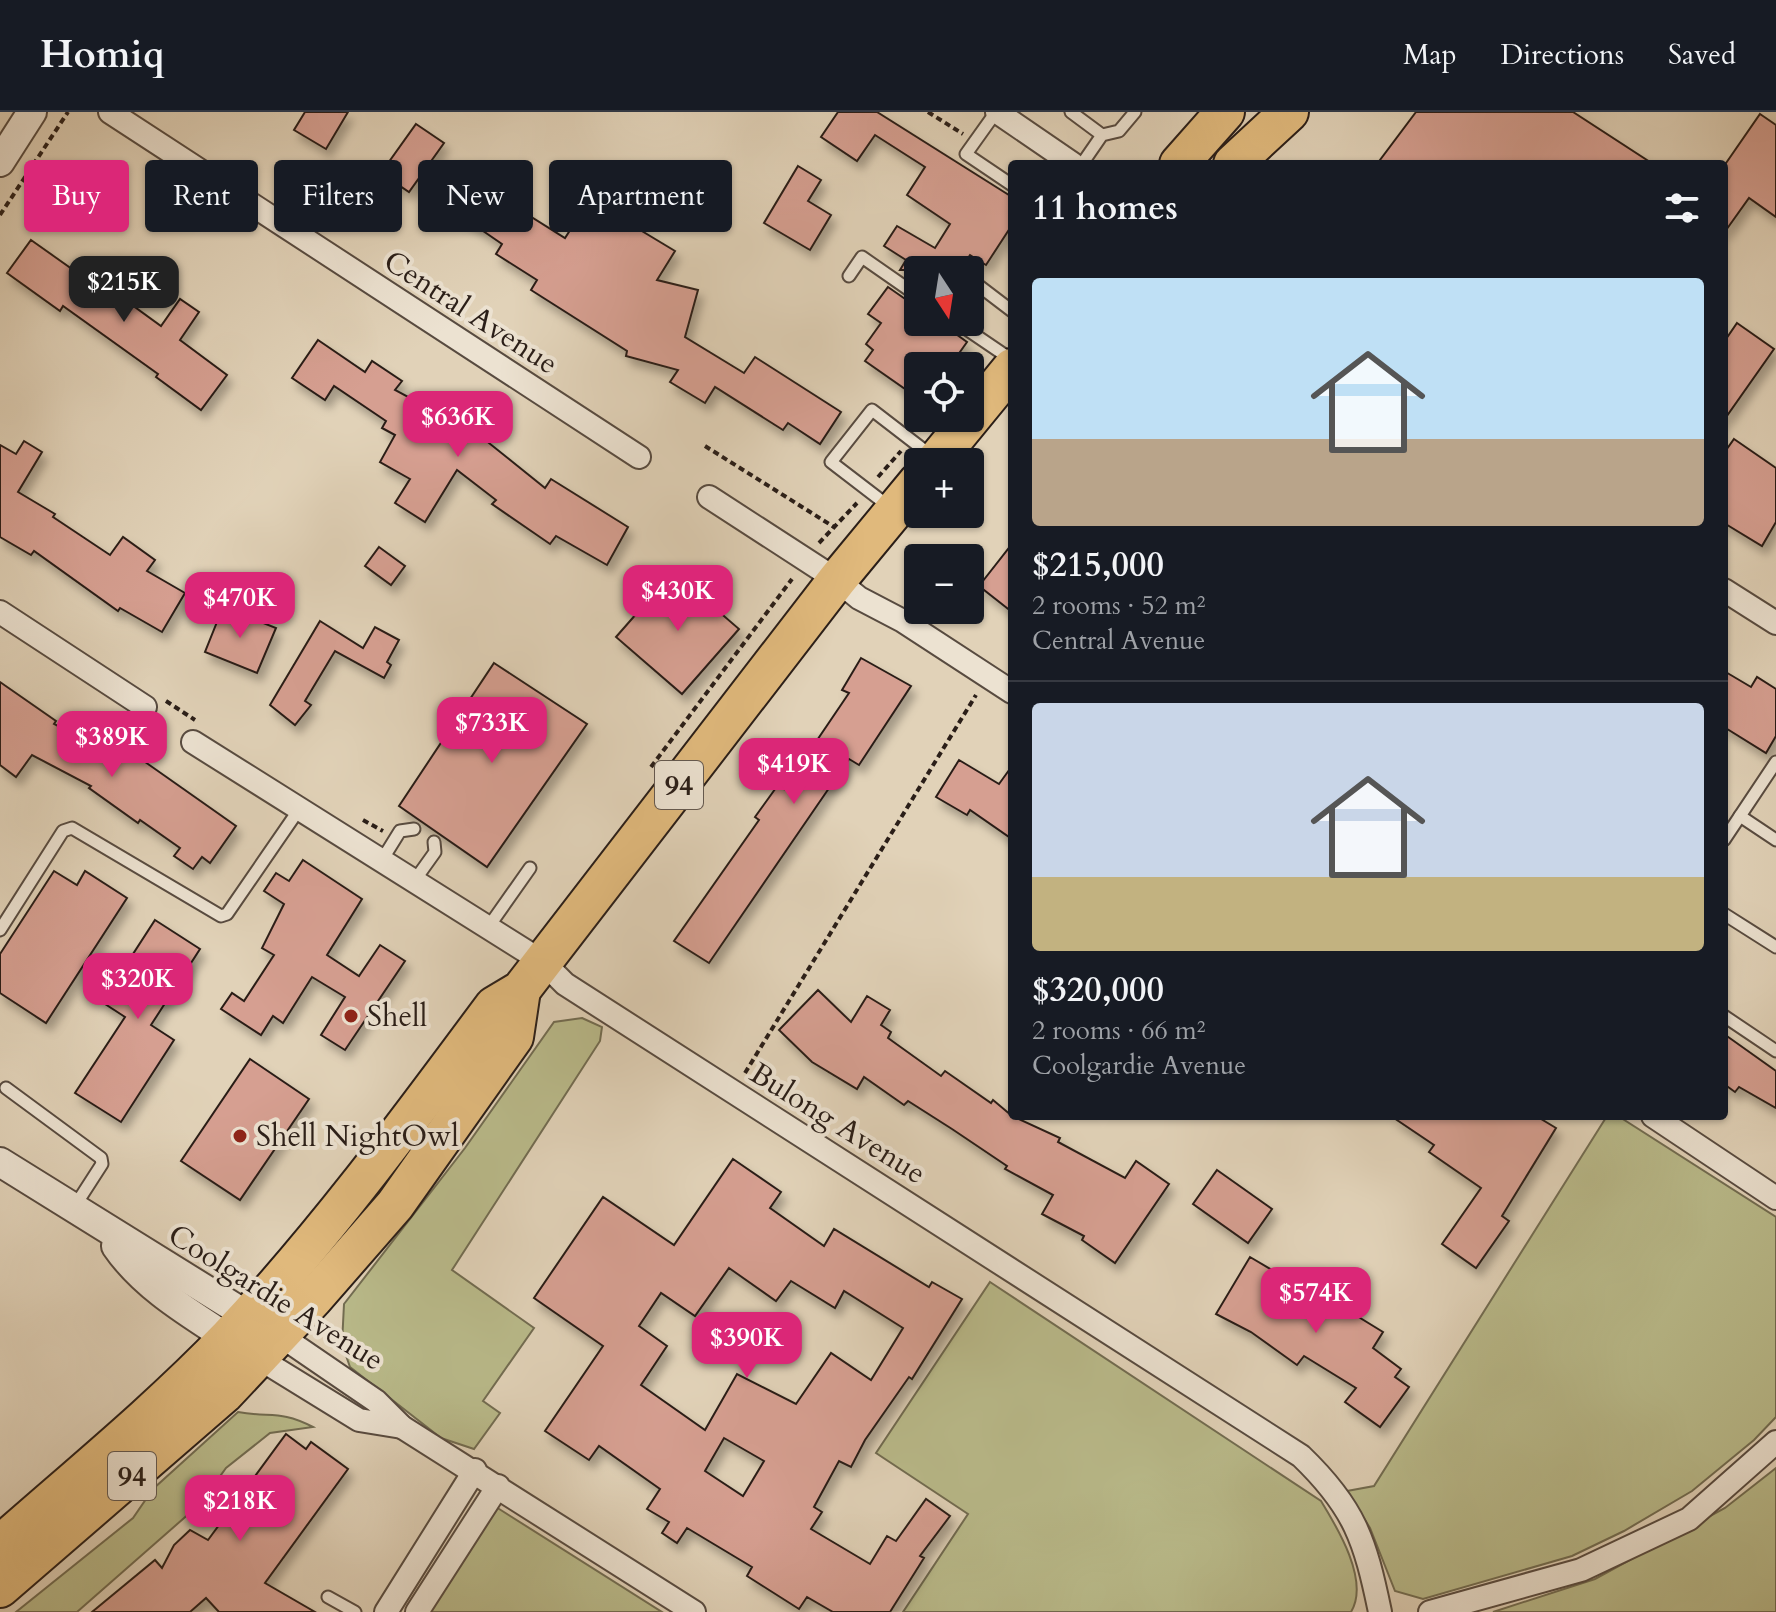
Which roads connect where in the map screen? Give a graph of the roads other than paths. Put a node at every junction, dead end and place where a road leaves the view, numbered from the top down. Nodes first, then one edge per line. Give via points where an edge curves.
1 (32, 112) edge
2 (110, 112) edge
3 (996, 112) edge
4 (1071, 112) edge
5 (1135, 112) edge
6 (1225, 112) edge
7 (1289, 112) edge
8 (1102, 135) junction
9 (1067, 160) edge
10 (1085, 160) edge
11 (1183, 160) edge
12 (1237, 160) edge
13 (0, 162) edge
14 (1008, 182) edge
15 (849, 276) dead end
16 (904, 286) edge
17 (984, 290) edge
18 (1008, 308) edge
19 (971, 336) edge
20 (1008, 372) edge
21 (911, 448) edge
22 (937, 448) edge
23 (639, 457) dead end
24 (904, 480) edge
25 (709, 497) dead end
26 (881, 500) junction
27 (822, 570) junction
28 (1728, 593) edge
29 (0, 612) edge
30 (1776, 623) edge
31 (1008, 689) edge
32 (149, 700) road end
33 (199, 734) road end
34 (1776, 762) edge
35 (300, 808) junction
36 (1740, 816) junction
37 (414, 829) dead end
38 (1728, 834) edge
39 (1776, 840) edge
40 (434, 842) dead end
41 (382, 860) junction
42 (530, 868) dead end
43 (415, 880) junction
44 (1728, 917) edge
45 (486, 929) junction
46 (0, 930) edge
47 (1776, 947) edge
48 (532, 976) junction
49 (1728, 1019) edge
50 (1776, 1051) edge
51 (6, 1088) dead end
52 (1659, 1120) edge
53 (0, 1162) edge
54 (1776, 1198) edge
55 (73, 1210) junction
56 (237, 1327) junction
57 (270, 1348) junction
58 (402, 1427) junction
59 (1776, 1442) edge
60 (475, 1470) junction
61 (498, 1486) junction
62 (0, 1545) edge
63 (0, 1588) edge
64 (328, 1597) dead end
65 (355, 1612) edge
66 (386, 1612) edge
67 (417, 1612) edge
68 (694, 1612) edge
69 (1380, 1612) edge
70 (1430, 1612) edge

1 - 13 street
2 - 23 street, Central Avenue
3 - 9 street
3 - 14 lane via 966,154
4 - 8 lane
5 - 8 lane via 1119,131
6 - 11 highway
7 - 12 highway
8 - 10 lane
15 - 16 lane via 862,257
17 - 18 lane
19 - 20 lane
20 - 22 highway, 94
21 - 26 lane via 872,410 831,462
24 - 26 highway, 94
25 - 27 street
26 - 27 highway, 94
27 - 31 street
27 - 48 highway, 94
28 - 30 street
29 - 32 street
33 - 35 street, Bulong Avenue
34 - 36 lane
35 - 41 street, Bulong Avenue
35 - 46 lane via 227,914 221,916 72,828 63,831
36 - 38 lane
36 - 39 lane
37 - 41 lane via 400,831
40 - 43 lane via 435,852
41 - 43 street, Bulong Avenue
42 - 45 lane
43 - 45 street, Bulong Avenue
44 - 47 lane
45 - 48 street, Bulong Avenue
48 - 56 highway, 94 via 494,1006 351,1196
48 - 57 highway, 94 via 514,1037 471,1099 395,1205
48 - 69 street, Bulong Avenue via 565,984 1301,1456 1336,1490 1366,1546
49 - 50 lane
51 - 55 lane via 101,1158
52 - 54 street
53 - 55 street, Coolgardie Avenue
55 - 56 street, Coolgardie Avenue
56 - 57 street, Coolgardie Avenue
56 - 62 highway, 94
57 - 58 street, Coolgardie Avenue via 376,1401
57 - 58 street, Coolgardie Avenue via 359,1420
57 - 63 highway, 94
58 - 60 street, Coolgardie Avenue
59 - 70 street via 1689,1519 1581,1570
60 - 61 street, Coolgardie Avenue
60 - 66 street
61 - 67 street
61 - 68 street, Coolgardie Avenue
64 - 65 lane

